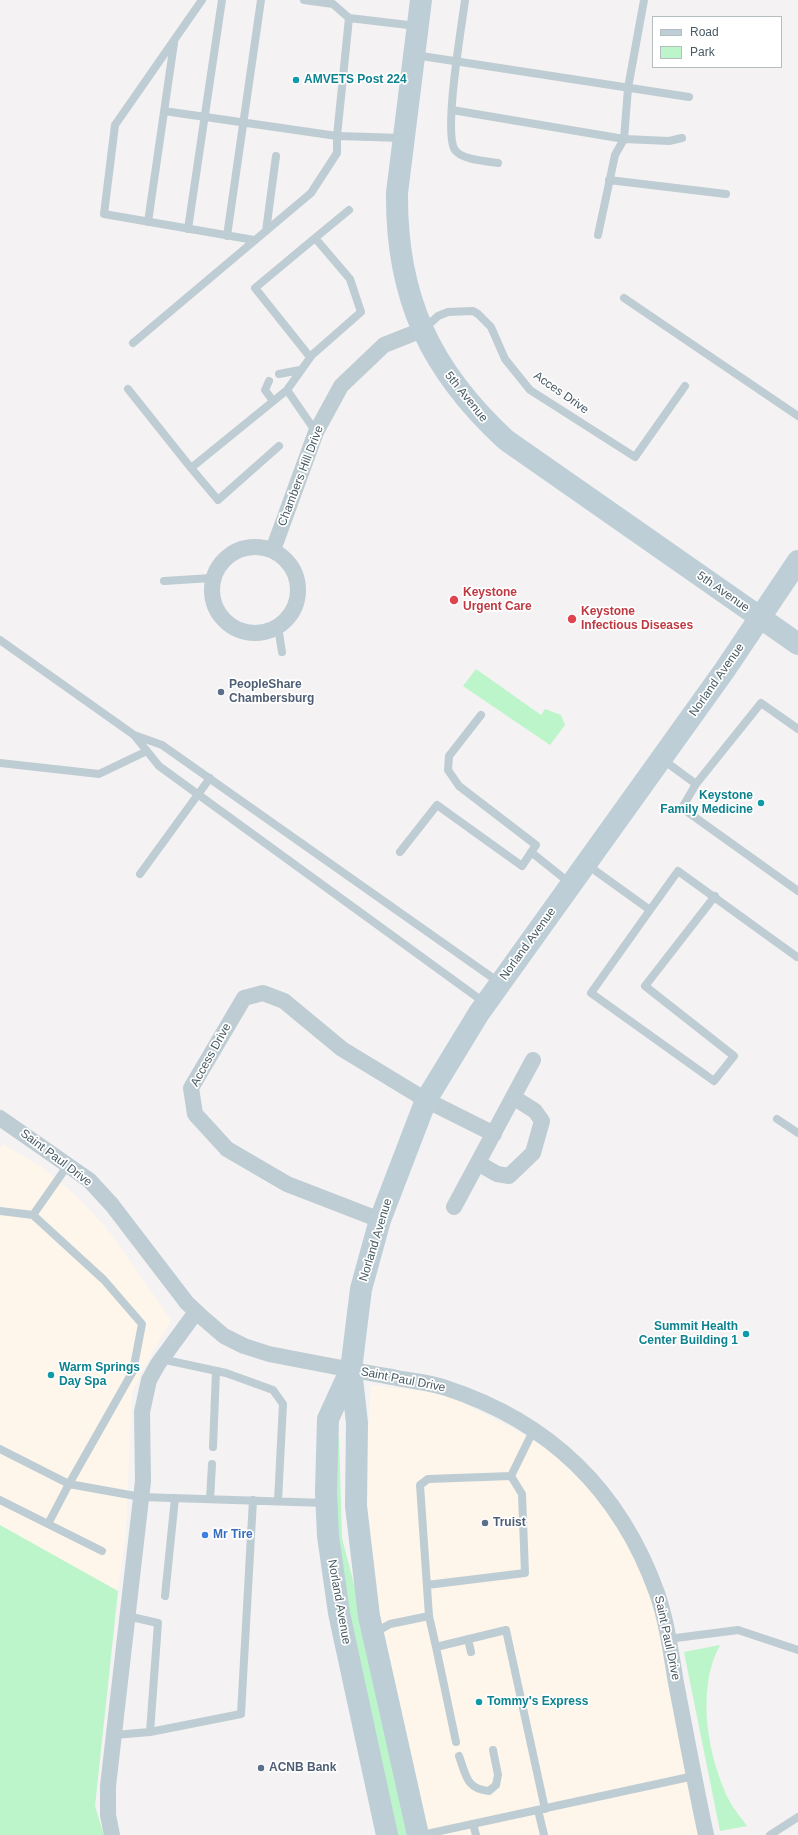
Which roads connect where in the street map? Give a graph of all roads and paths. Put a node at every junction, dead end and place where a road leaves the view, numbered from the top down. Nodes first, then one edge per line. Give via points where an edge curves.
1 (202, 0) edge
2 (222, 0) edge
3 (261, 0) edge
4 (304, 0) edge
5 (421, 0) edge
6 (465, 0) edge
7 (644, 0) edge
8 (349, 18) junction
9 (418, 26) junction
10 (174, 40) junction
11 (414, 55) junction
12 (456, 61) junction
13 (628, 88) junction
14 (689, 97) dead end
15 (452, 110) junction
16 (164, 111) junction
17 (206, 117) junction
18 (244, 123) junction
19 (337, 136) junction
20 (404, 138) junction
21 (682, 138) dead end
22 (624, 139) junction
23 (276, 156) dead end
24 (498, 163) dead end
25 (609, 180) junction
26 (726, 194) dead end
27 (349, 210) dead end
28 (148, 222) junction
29 (188, 229) junction
30 (266, 231) junction
31 (227, 236) junction
32 (598, 236) dead end
33 (315, 238) junction
34 (254, 240) junction
35 (624, 298) dead end
36 (422, 330) junction
37 (132, 343) dead end
38 (310, 357) junction
39 (300, 370) junction
40 (280, 374) dead end
41 (269, 381) dead end
42 (685, 386) dead end
43 (128, 389) dead end
44 (287, 390) junction
45 (273, 401) junction
46 (798, 416) edge
47 (316, 432) junction
48 (279, 446) dead end
49 (191, 468) junction
50 (273, 550) junction
51 (798, 561) edge
52 (212, 578) junction
53 (164, 581) dead end
54 (760, 618) junction
55 (278, 627) junction
56 (0, 640) edge
57 (798, 644) edge
58 (282, 652) dead end
59 (481, 715) dead end
60 (798, 729) edge
61 (134, 735) junction
62 (147, 751) junction
63 (661, 758) junction
64 (0, 763) edge
65 (210, 778) junction
66 (696, 784) junction
67 (197, 794) junction
68 (400, 852) dead end
69 (531, 852) junction
70 (586, 864) junction
71 (140, 874) dead end
72 (571, 884) junction
73 (798, 891) edge
74 (715, 896) junction
75 (650, 910) junction
76 (797, 957) dead end
77 (500, 983) junction
78 (486, 1003) junction
79 (533, 1060) dead end
80 (513, 1097) junction
81 (426, 1100) junction
82 (0, 1118) edge
83 (777, 1119) dead end
84 (798, 1133) edge
85 (494, 1134) junction
86 (478, 1163) junction
87 (68, 1165) junction
88 (454, 1207) dead end
89 (0, 1211) edge
90 (33, 1215) junction
91 (380, 1220) junction
92 (196, 1312) junction
93 (161, 1359) junction
94 (351, 1370) junction
95 (216, 1371) junction
96 (534, 1429) junction
97 (212, 1447) dead end
98 (0, 1449) edge
99 (212, 1464) dead end
100 (511, 1476) junction
101 (69, 1484) junction
102 (141, 1497) junction
103 (175, 1498) junction
104 (210, 1499) junction
105 (0, 1500) edge
106 (253, 1500) junction
107 (278, 1501) junction
108 (327, 1503) junction
109 (48, 1524) junction
110 (102, 1550) dead end
111 (427, 1585) junction
112 (165, 1596) dead end
113 (127, 1616) junction
114 (429, 1616) junction
115 (373, 1633) junction
116 (468, 1638) junction
117 (668, 1639) junction
118 (436, 1646) junction
119 (798, 1650) edge
120 (471, 1652) dead end
121 (150, 1732) junction
122 (114, 1735) junction
123 (456, 1742) dead end
124 (493, 1750) dead end
125 (459, 1756) dead end
126 (694, 1776) junction
127 (542, 1810) junction
128 (798, 1817) edge
129 (473, 1824) junction
130 (112, 1835) edge
131 (387, 1835) edge
132 (418, 1835) edge
133 (422, 1835) edge
134 (476, 1835) edge
135 (544, 1835) edge
136 (706, 1835) edge
137 (770, 1835) edge

1 - 10 lane
2 - 17 lane
3 - 18 lane
4 - 8 lane via 333,4
5 - 9 main road, 5th Avenue
6 - 12 lane
7 - 13 lane
8 - 9 lane
8 - 19 lane
9 - 11 main road, 5th Avenue
10 - 16 lane
10 - 28 lane via 115,125 104,214
11 - 12 lane
11 - 20 main road, 5th Avenue
12 - 13 lane
12 - 15 lane
13 - 14 lane
13 - 22 lane
15 - 22 lane
15 - 24 lane via 450,135 455,150 462,156
16 - 17 lane
16 - 28 lane
17 - 18 lane
17 - 29 lane
18 - 19 lane
18 - 31 lane
19 - 20 lane
19 - 30 lane via 337,153 311,193
20 - 36 main road, 5th Avenue via 397,193 399,245 407,285
21 - 22 lane via 669,141
22 - 25 lane via 614,154
23 - 30 lane
25 - 26 lane
25 - 32 lane
27 - 33 lane
28 - 29 lane
29 - 31 lane
30 - 34 lane
31 - 34 lane
33 - 38 lane via 350,279 362,312
33 - 38 lane via 255,288
34 - 37 lane
35 - 46 lane
36 - 42 lane, Acces Drive via 438,316 448,312 473,311 491,327 504,359 530,390 635,456
36 - 47 street, Chambers Hill Drive via 384,345 340,386
36 - 54 main road, 5th Avenue via 439,362 458,389 475,411 506,440
38 - 39 lane
39 - 40 lane
39 - 44 lane
41 - 45 lane via 265,390
43 - 49 lane
44 - 45 lane
44 - 47 lane
45 - 49 lane
47 - 50 street, Chambers Hill Drive
48 - 49 lane via 218,500
50 - 52 street via 260,546 235,551 224,560
50 - 55 street via 284,557 293,568 298,580 299,594 296,607
51 - 54 main road, Norland Avenue
52 - 53 lane
52 - 55 street via 212,598 217,611 226,622 238,630 251,634
54 - 57 main road, 5th Avenue
54 - 63 main road, Norland Avenue
55 - 58 lane
56 - 61 lane
59 - 69 lane via 449,756 448,770 459,786 536,845
60 - 66 lane via 761,703
61 - 62 lane
61 - 65 lane via 162,745
62 - 64 lane via 99,774
62 - 67 lane via 159,766
63 - 66 lane
63 - 70 main road, Norland Avenue
65 - 67 lane
65 - 77 lane
66 - 73 lane via 682,808
67 - 71 lane
67 - 78 lane
68 - 69 lane via 437,805 522,866
69 - 72 lane
70 - 72 main road, Norland Avenue
70 - 75 lane
72 - 77 main road, Norland Avenue
74 - 75 lane via 678,871
74 - 75 lane via 645,986 734,1056 714,1080 591,993
74 - 76 lane
77 - 78 main road, Norland Avenue
78 - 81 main road, Norland Avenue
79 - 80 street
80 - 85 street
80 - 86 street via 535,1111 542,1121 533,1153 509,1176 498,1174
81 - 85 street, Access Drive
81 - 91 main road, Norland Avenue
81 - 91 street, Access Drive via 342,1049 284,1001 263,993 244,998 191,1088 195,1114 227,1150 287,1184
82 - 87 street, Saint Paul Drive
83 - 84 lane
85 - 86 street
86 - 88 street
87 - 90 lane
87 - 92 street, Saint Paul Drive via 89,1180 112,1205
89 - 90 lane
90 - 101 lane via 104,1280 142,1324 133,1371
91 - 94 main road, Norland Avenue via 361,1289
92 - 93 street
92 - 94 street, Saint Paul Drive via 224,1336 244,1346 269,1354
93 - 95 lane
93 - 102 street via 149,1380 142,1412
94 - 96 street, Saint Paul Drive via 445,1387 486,1403
94 - 108 main road, Norland Avenue via 328,1419
94 - 115 main road, Norland Avenue via 357,1423 356,1506
95 - 97 lane
95 - 107 lane via 274,1390 283,1404
96 - 100 lane
96 - 117 street, Saint Paul Drive via 568,1455 613,1506 635,1542 657,1593
98 - 101 lane
99 - 104 lane
100 - 111 lane via 428,1479 420,1485
100 - 111 lane via 522,1494 525,1572
101 - 102 lane
101 - 109 lane
102 - 103 lane
102 - 113 street
103 - 104 lane
103 - 112 lane
104 - 106 lane
105 - 109 lane
106 - 107 lane
106 - 121 lane via 241,1714
107 - 108 lane
108 - 131 main road, Norland Avenue via 328,1536 339,1612
109 - 110 lane
111 - 114 lane
113 - 121 lane via 158,1623
113 - 122 street
114 - 115 lane via 390,1624
114 - 118 lane
115 - 132 main road, Norland Avenue
116 - 118 lane
116 - 120 lane
116 - 127 lane via 506,1630
117 - 119 lane via 738,1630
117 - 126 street, Saint Paul Drive
118 - 123 lane
121 - 122 lane
122 - 130 street via 108,1793 108,1815
124 - 125 lane via 498,1775 496,1785 489,1791 478,1790 468,1782
126 - 127 lane
126 - 136 street, Saint Paul Drive
127 - 129 lane
127 - 135 lane
128 - 137 lane
129 - 133 lane
129 - 134 lane

